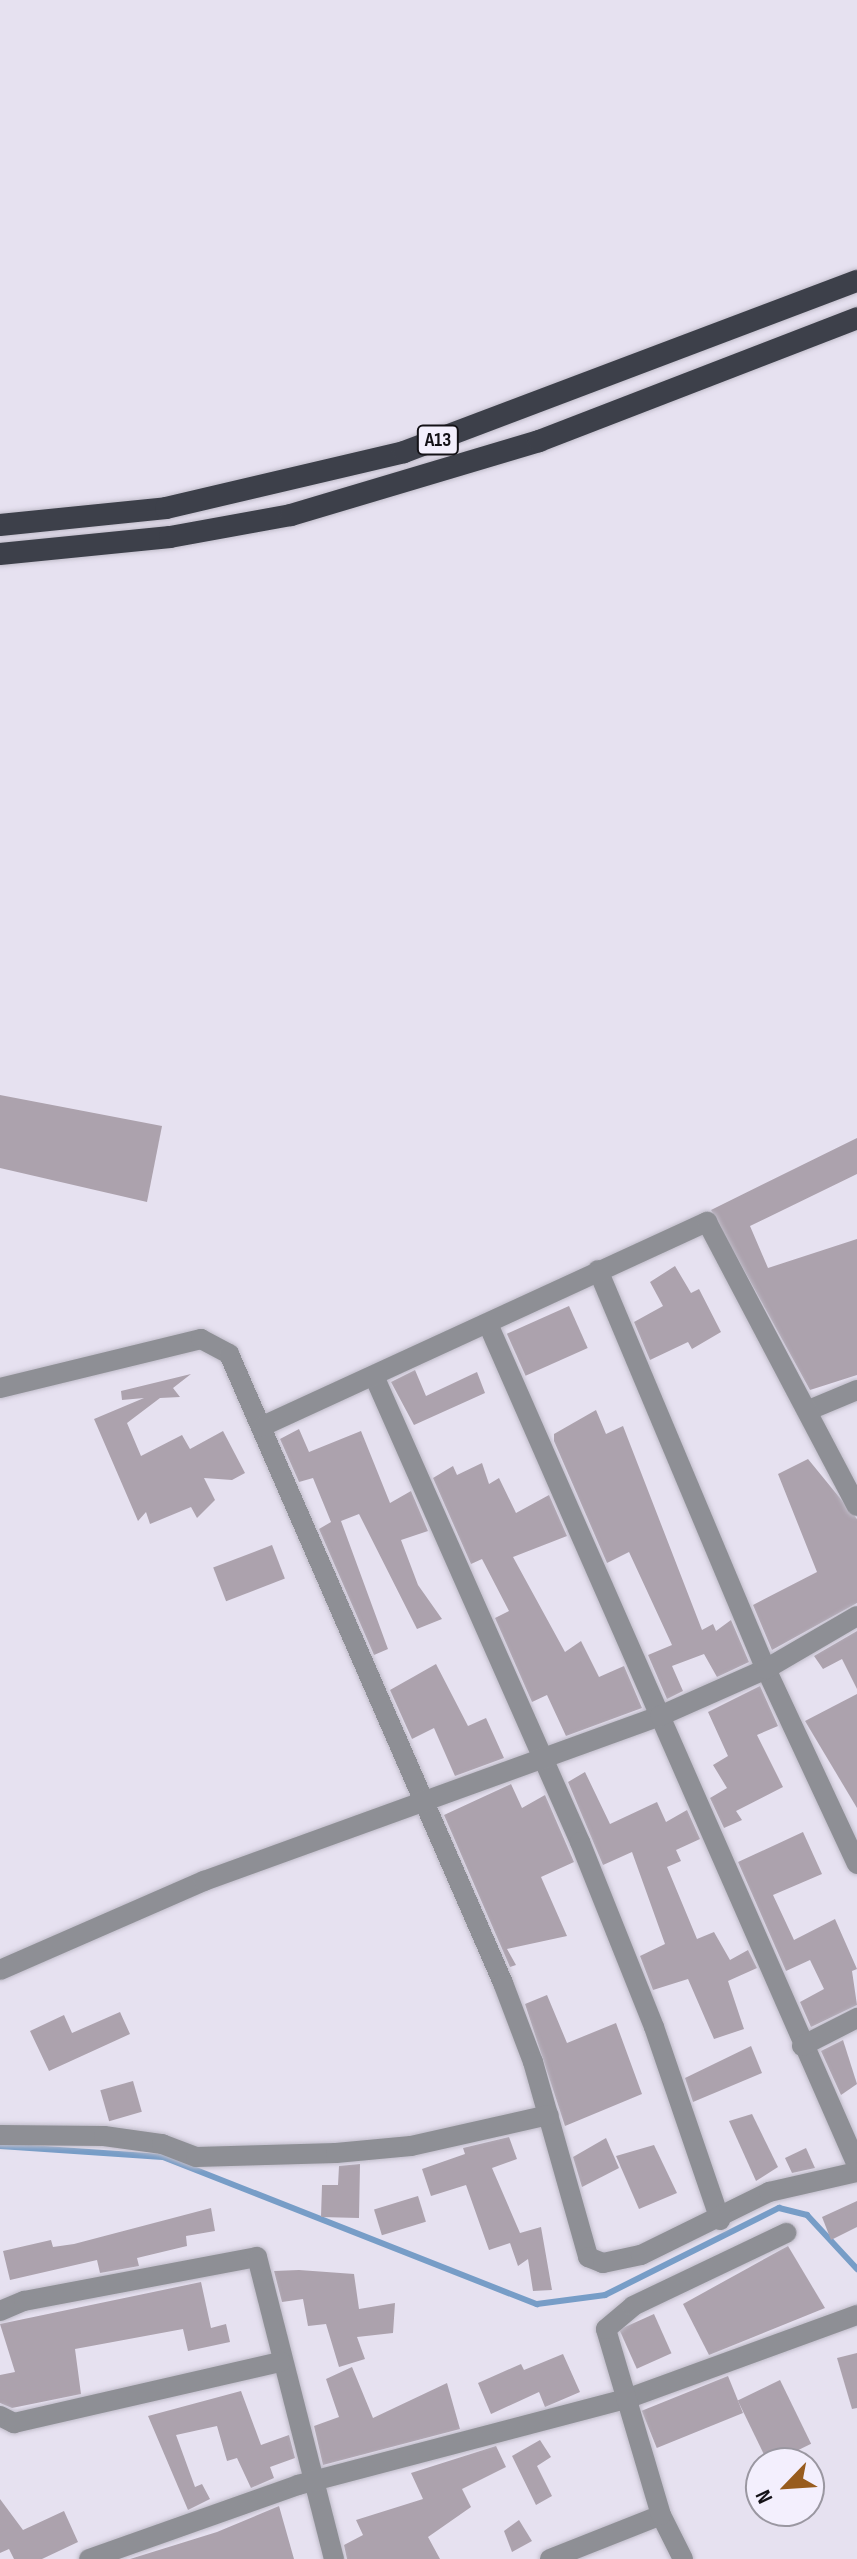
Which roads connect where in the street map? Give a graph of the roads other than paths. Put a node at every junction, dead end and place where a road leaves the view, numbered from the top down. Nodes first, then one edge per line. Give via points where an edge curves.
1 (857, 281) edge
2 (857, 318) edge
3 (0, 525) edge
4 (0, 554) edge
5 (598, 1270) junction
6 (488, 1324) junction
7 (374, 1376) junction
8 (0, 1388) edge
9 (857, 1390) edge
10 (809, 1410) junction
11 (263, 1426) junction
12 (857, 1506) edge
13 (857, 1616) edge
14 (766, 1669) junction
15 (660, 1716) junction
16 (544, 1762) junction
17 (425, 1804) junction
18 (857, 1864) edge
19 (0, 1970) edge
20 (857, 2018) edge
21 (802, 2046) junction
22 (549, 2115) junction
23 (0, 2135) edge
24 (857, 2165) edge
25 (857, 2172) edge
26 (720, 2220) junction
27 (786, 2233) dead end
28 (0, 2311) edge
29 (857, 2315) edge
30 (281, 2362) junction
31 (629, 2398) junction
32 (0, 2416) edge
33 (313, 2485) junction
34 (661, 2515) junction
35 (89, 2559) edge
36 (334, 2559) edge
37 (550, 2559) edge
38 (683, 2559) edge

1 - 3 highway, A13 via 404,452 166,508
2 - 4 highway, A13 via 539,441 307,510 170,537
5 - 6 street
5 - 10 street via 707,1222
5 - 14 street
6 - 7 street
6 - 15 street
7 - 11 street
7 - 16 street
8 - 11 street via 201,1339 229,1354
9 - 10 street
10 - 12 street
11 - 17 street
13 - 14 street
14 - 15 street
14 - 18 street
15 - 16 street
15 - 21 street
16 - 17 street
16 - 26 street via 654,2027
17 - 19 street via 204,1881
17 - 22 street via 503,1983
20 - 21 street
21 - 24 street
22 - 23 street via 411,2146 336,2153 196,2157 162,2144 104,2136
22 - 26 street via 588,2257 603,2263 641,2255
25 - 26 street via 785,2186
27 - 31 street via 633,2306 606,2329
28 - 30 street via 24,2301 257,2257
29 - 31 street
30 - 32 street via 14,2423
30 - 33 street
31 - 33 street
31 - 34 street
33 - 35 street via 298,2485
33 - 36 street
34 - 37 street
34 - 38 street

